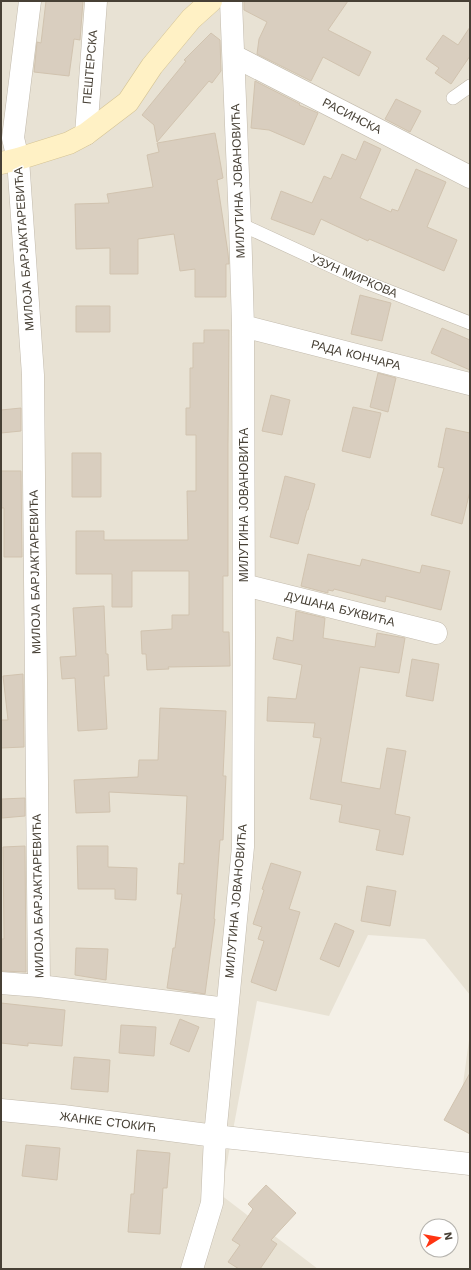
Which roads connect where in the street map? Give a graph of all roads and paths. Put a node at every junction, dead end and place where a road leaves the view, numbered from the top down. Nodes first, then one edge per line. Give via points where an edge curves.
1 (30, 1) edge
2 (96, 1) edge
3 (211, 1) edge
4 (231, 1) edge
5 (234, 56) junction
6 (470, 86) edge
7 (453, 98) dead end
8 (86, 134) junction
9 (9, 161) edge
10 (470, 177) edge
11 (240, 224) junction
12 (470, 323) edge
13 (243, 326) junction
14 (470, 384) edge
15 (244, 585) junction
16 (436, 633) dead end
17 (1, 983) edge
18 (39, 986) junction
19 (227, 1009) junction
20 (1, 1110) edge
21 (215, 1136) junction
22 (470, 1164) edge
23 (192, 1269) edge

1 - 9 street, МИЛОЈА БАРЈАКТАРЕВИЋА
2 - 8 street, ПЕШТЕРСКА
3 - 8 street via 191,19 152,66 128,102
4 - 5 street, МИЛУТИНА ЈОВАНОВИЋА
5 - 10 street, РАСИНСКА
5 - 11 street, МИЛУТИНА ЈОВАНОВИЋА
6 - 7 lane
8 - 9 street via 69,143
9 - 18 street, МИЛОЈА БАРЈАКТАРЕВИЋА via 33,375
11 - 12 lane, УЗУН МИРКОВА via 368,283
11 - 13 street, МИЛУТИНА ЈОВАНОВИЋА
13 - 14 street, РАДА КОНЧАРА
13 - 15 street, МИЛУТИНА ЈОВАНОВИЋА
15 - 16 street, ДУШАНА БУКВИЋА
15 - 19 street, МИЛУТИНА ЈОВАНОВИЋА via 243,847
17 - 18 street
18 - 19 street
19 - 21 street, МИЛУТИНА ЈОВАНОВИЋА
20 - 21 street, ЖАНКЕ СТОКИЋ
21 - 22 street, ЖАНКЕ СТОКИЋ
21 - 23 street, МИЛУТИНА ЈОВАНОВИЋА via 212,1203

